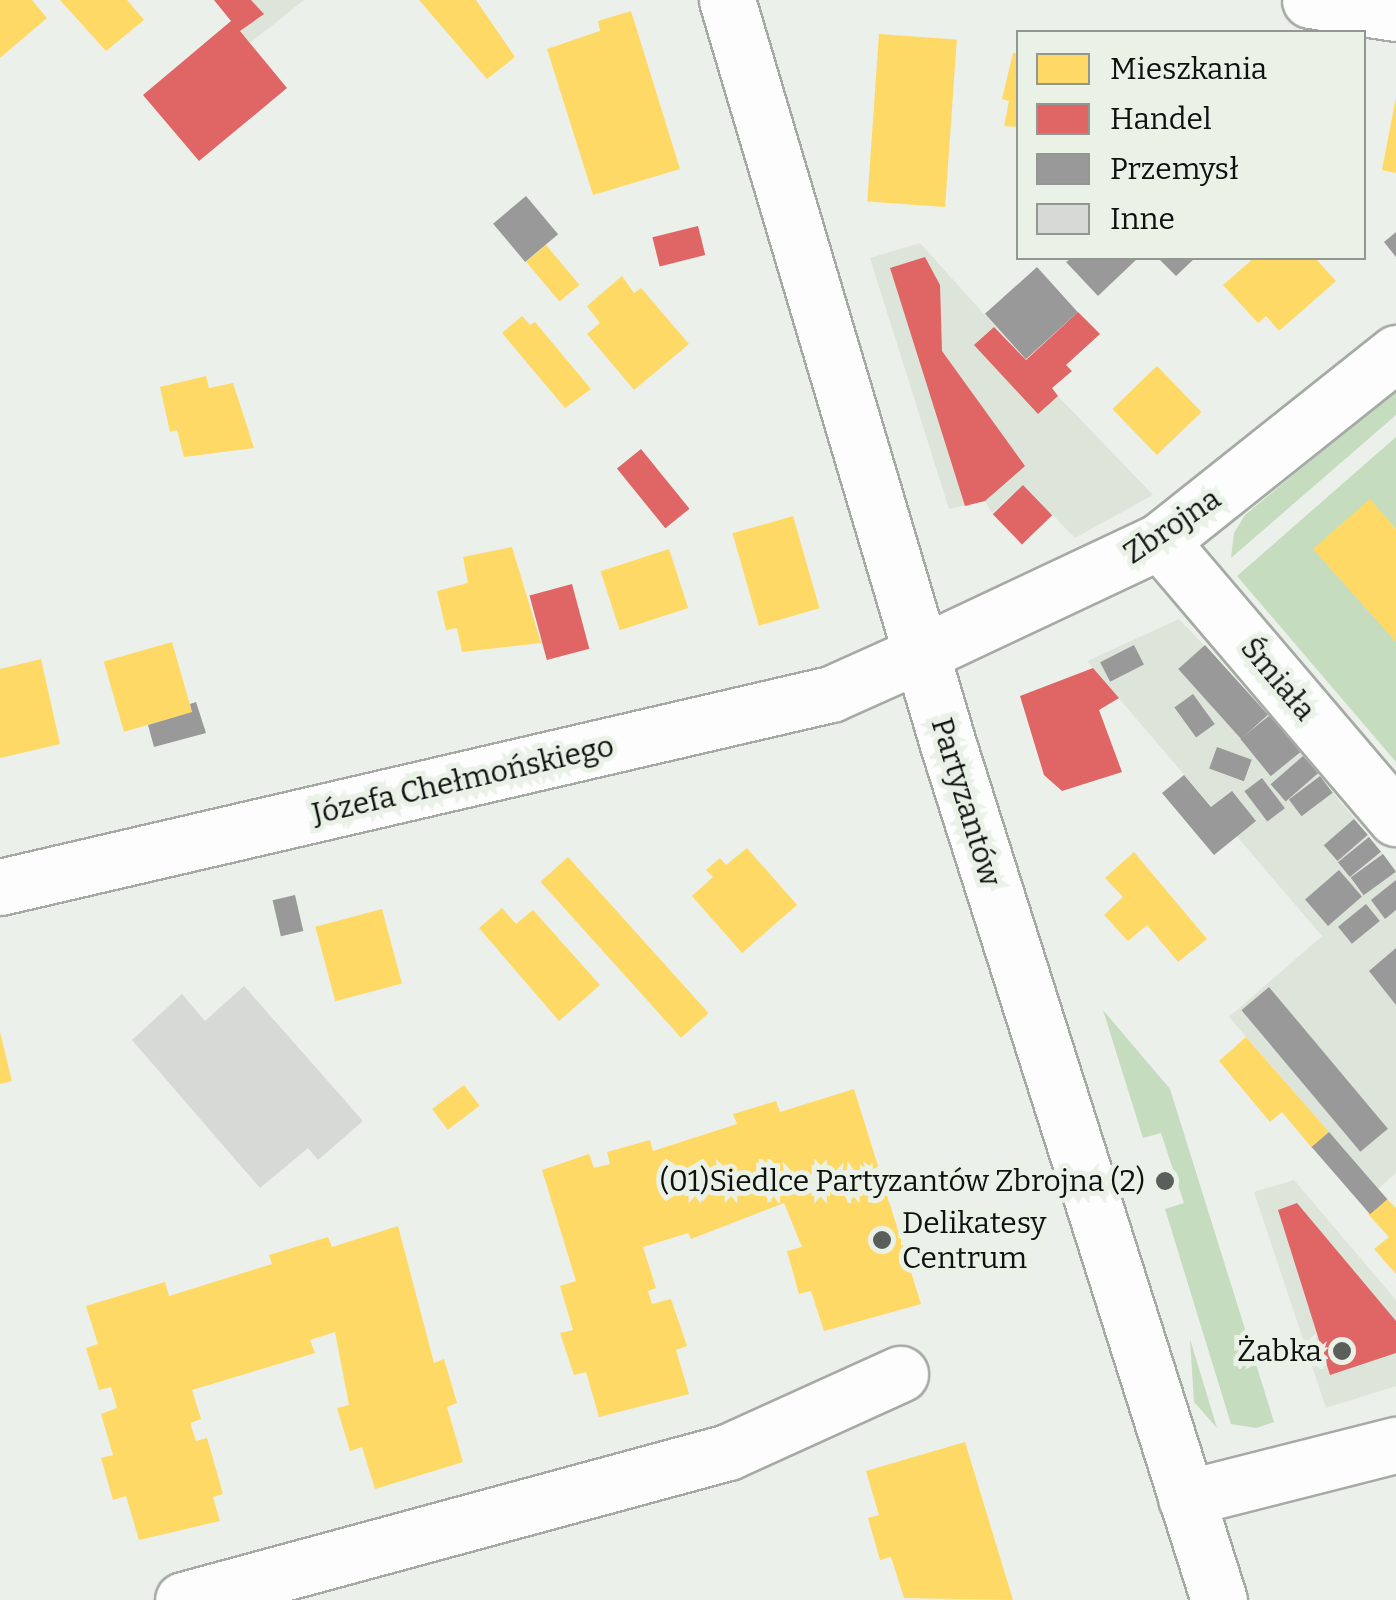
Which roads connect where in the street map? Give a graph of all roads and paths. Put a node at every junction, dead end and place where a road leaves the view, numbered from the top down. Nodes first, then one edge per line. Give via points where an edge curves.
1 (727, 0) edge
2 (1310, 0) edge
3 (1396, 14) edge
4 (1396, 354) edge
5 (1160, 541) junction
6 (920, 654) junction
7 (1396, 818) edge
8 (0, 887) edge
9 (900, 1374) dead end
10 (1396, 1445) edge
11 (1186, 1498) junction
12 (183, 1600) edge
13 (1218, 1600) edge

1 - 6 street, Partyzantów
2 - 3 street
4 - 5 street, Zbrojna
5 - 6 street, Zbrojna
5 - 7 street, Śmiała
6 - 8 street, Józefa Chełmońskiego via 832,694
6 - 11 street, Partyzantów
9 - 12 street via 728,1452
10 - 11 street
11 - 13 street, Partyzantów

